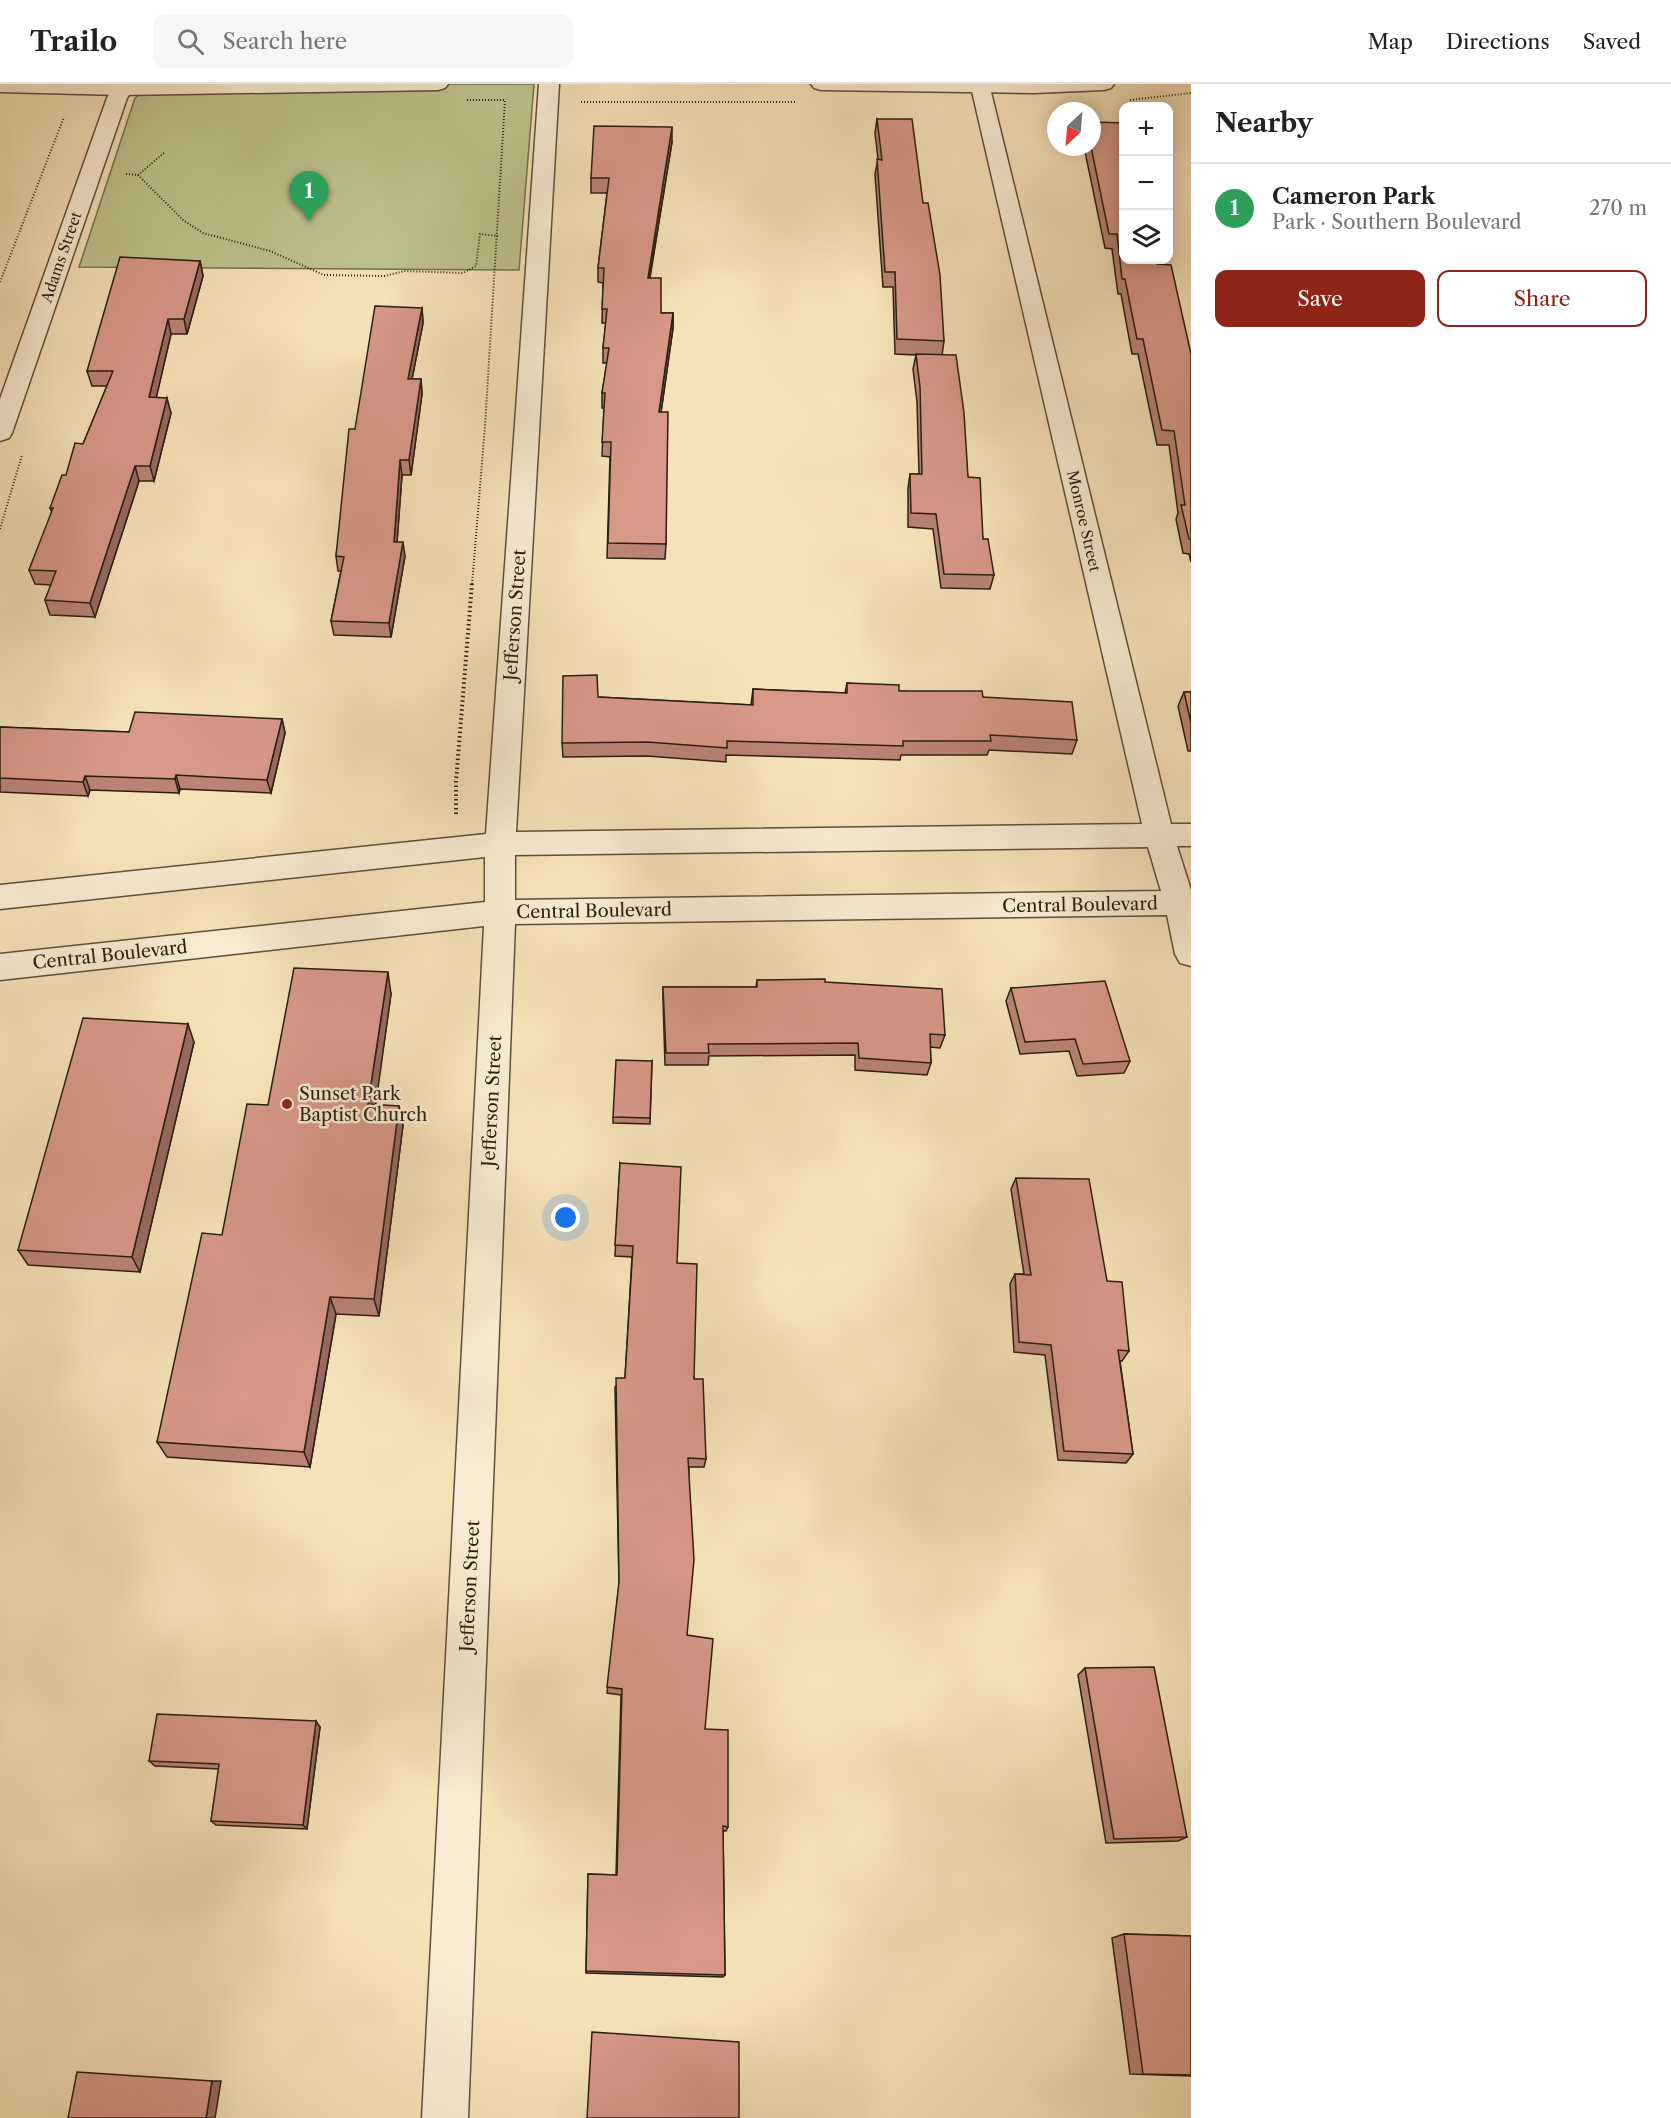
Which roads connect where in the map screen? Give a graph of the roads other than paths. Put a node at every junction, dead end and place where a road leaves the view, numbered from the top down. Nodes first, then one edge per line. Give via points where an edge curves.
1 (438, 84) edge
2 (549, 84) edge
3 (820, 84) edge
4 (1104, 84) edge
5 (1080, 85) edge
6 (0, 86) edge
7 (124, 86) edge
8 (981, 87) junction
9 (0, 433) edge
10 (1159, 835) junction
11 (1191, 835) edge
12 (500, 844) junction
13 (0, 897) edge
14 (1185, 903) edge
15 (500, 912) junction
16 (1191, 954) edge
17 (0, 967) edge
18 (445, 2118) edge

1 - 7 street
2 - 12 street, Jefferson Street
3 - 8 street
4 - 5 street
5 - 8 street
6 - 7 street
7 - 9 street, Adams Street
8 - 10 street, Monroe Street
10 - 11 street
10 - 12 street
10 - 14 street, Monroe Street
12 - 13 street
12 - 15 street, Jefferson Street
14 - 15 street, Central Boulevard
14 - 16 street, Monroe Street
15 - 17 street, Central Boulevard
15 - 18 street, Jefferson Street

